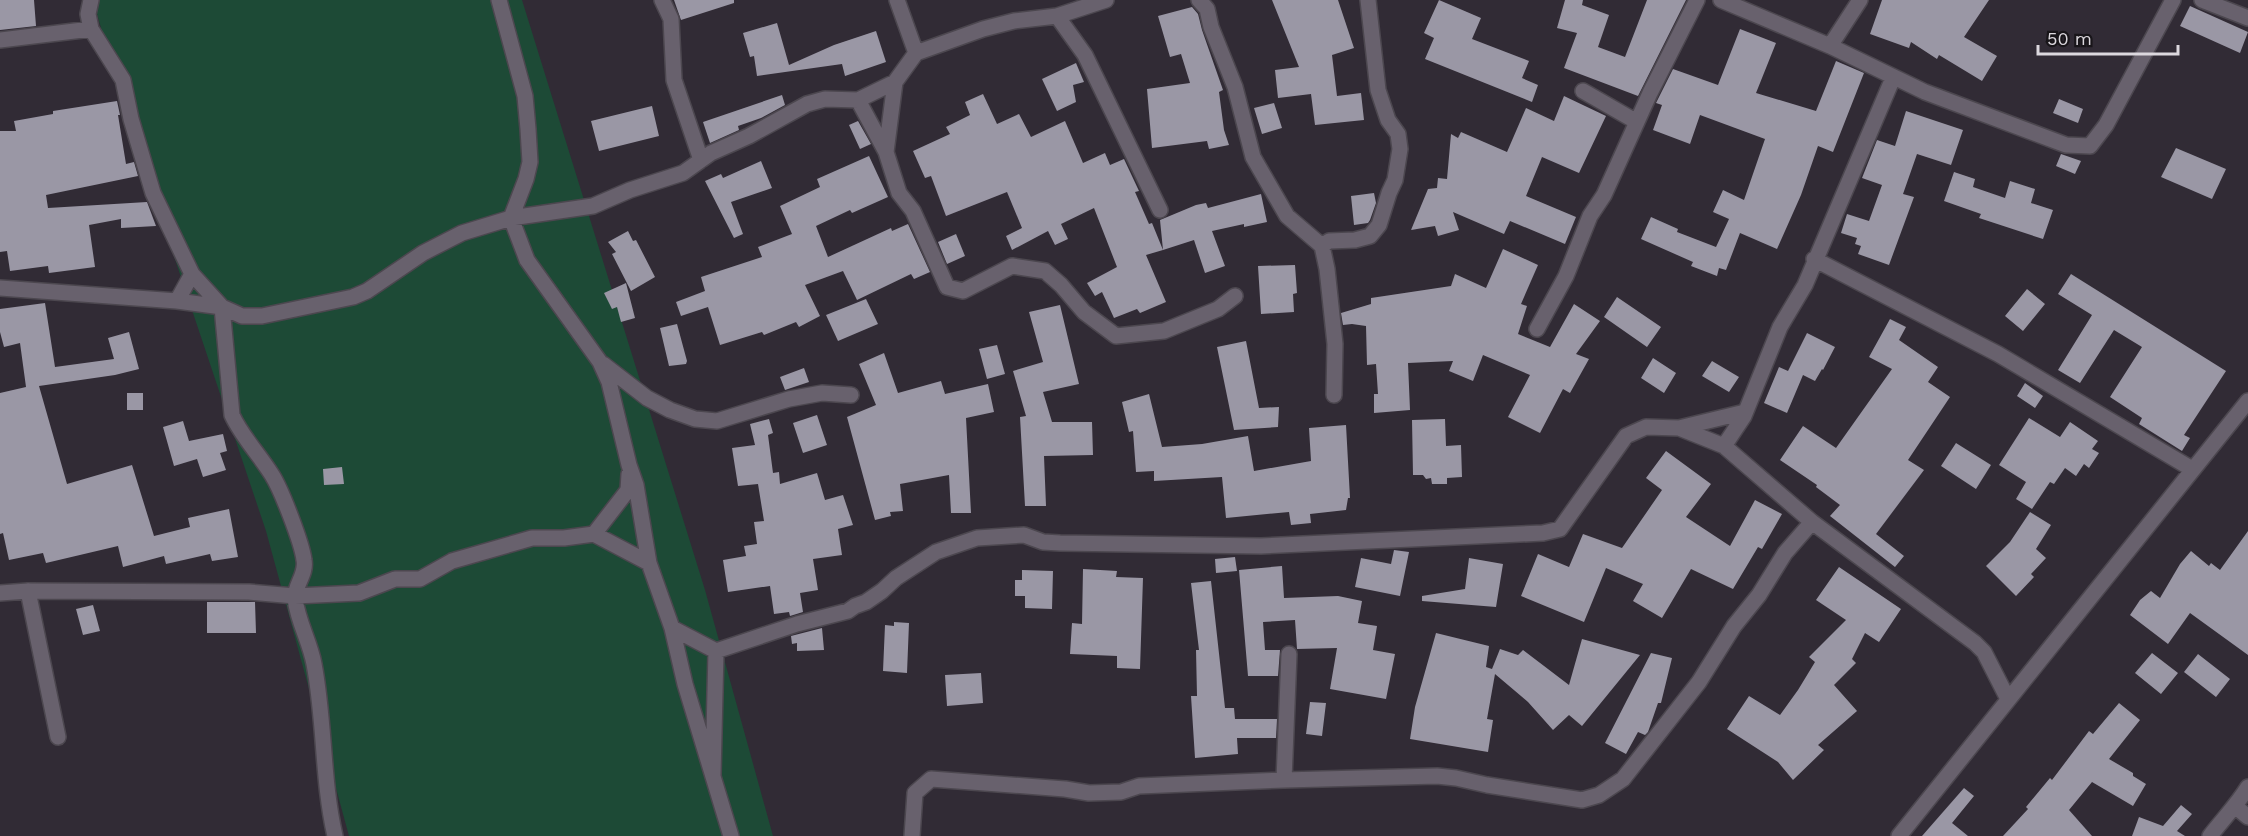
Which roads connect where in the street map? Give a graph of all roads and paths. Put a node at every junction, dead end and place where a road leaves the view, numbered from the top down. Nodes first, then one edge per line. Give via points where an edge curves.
1 (91, 0) edge
2 (499, 0) edge
3 (662, 0) edge
4 (897, 0) edge
5 (1106, 0) edge
6 (1199, 0) edge
7 (1368, 0) edge
8 (1697, 0) edge
9 (1721, 0) edge
10 (1860, 0) edge
11 (2173, 0) edge
12 (2202, 0) edge
13 (1058, 16) junction
14 (2248, 18) edge
15 (91, 29) junction
16 (0, 40) edge
17 (1830, 46) junction
18 (916, 53) junction
19 (1893, 78) junction
20 (895, 82) junction
21 (1583, 91) dead end
22 (858, 100) junction
23 (1637, 122) junction
24 (886, 152) junction
25 (701, 160) junction
26 (1160, 210) dead end
27 (511, 218) junction
28 (1322, 246) junction
29 (1814, 259) junction
30 (192, 274) junction
31 (0, 288) edge
32 (1235, 296) dead end
33 (177, 302) junction
34 (222, 307) junction
35 (1537, 329) dead end
36 (600, 362) junction
37 (851, 395) dead end
38 (1334, 395) dead end
39 (2248, 401) edge
40 (1745, 412) junction
41 (1678, 428) junction
42 (1724, 446) junction
43 (629, 465) junction
44 (2192, 470) junction
45 (1812, 522) junction
46 (594, 534) junction
47 (649, 563) junction
48 (28, 591) junction
49 (0, 593) edge
50 (295, 596) junction
51 (672, 628) junction
52 (716, 651) junction
53 (1289, 654) dead end
54 (2008, 699) junction
55 (58, 737) dead end
56 (713, 775) junction
57 (1284, 780) junction
58 (2248, 787) edge
59 (2235, 807) junction
60 (2248, 817) edge
61 (335, 836) edge
62 (730, 836) edge
63 (912, 836) edge
64 (1899, 836) edge
65 (2210, 836) edge

1 - 15 street
2 - 27 street via 525,96 530,162
3 - 25 street via 671,19 674,80
4 - 18 street
5 - 13 street
6 - 28 street via 1207,9 1235,87 1253,157 1287,216
7 - 28 street via 1378,90 1388,120 1398,134 1395,180 1379,225 1370,236 1329,241
8 - 23 street
9 - 17 street
10 - 17 street
11 - 19 street via 2106,124 2090,146 2066,145
12 - 14 street
13 - 18 street via 983,29
13 - 26 street via 1084,55
15 - 16 street
15 - 30 street via 123,80 153,192
17 - 19 street
18 - 20 street
19 - 29 street
20 - 22 street
20 - 24 street
21 - 23 street
22 - 24 street
22 - 25 street via 825,99 807,104
23 - 35 street via 1604,195 1590,216 1566,276
24 - 32 street via 899,193 913,211 947,287 963,291 1012,266 1045,271 1084,312 1116,336 1164,331 1218,309
25 - 27 street via 683,173 593,206
27 - 34 street via 462,233 353,297 262,316 242,316
27 - 36 street via 527,260
28 - 38 street via 1335,344
29 - 40 street via 1805,285 1780,327
29 - 44 street via 1998,354
30 - 33 street
30 - 34 street
31 - 33 street
33 - 34 street
34 - 50 street via 231,415 273,477 305,562
36 - 37 street via 647,398 695,419 717,421 822,393
36 - 43 street via 609,382
39 - 44 street
40 - 41 street
40 - 42 street
41 - 42 street
41 - 52 street via 1646,427 1626,436 1560,529 1543,534 1261,546 1060,543 1024,535 977,538 936,552 848,611
42 - 45 street
43 - 46 street via 628,490
43 - 47 street
44 - 54 street
45 - 54 street via 1975,643 1984,652
45 - 57 street via 1785,553 1700,682 1623,779 1599,795 1582,800 1562,798 1437,776
46 - 47 street
46 - 50 street via 532,538 452,561 420,579 395,579 359,593
47 - 51 street
48 - 49 street
48 - 50 street via 249,592
48 - 55 street
50 - 61 street via 314,663
51 - 52 street
51 - 56 street
52 - 56 street
53 - 57 street
54 - 64 street
56 - 62 street
57 - 63 street via 1139,786 1121,792 1089,793 931,779 915,793
58 - 59 street
59 - 60 street
59 - 65 street

